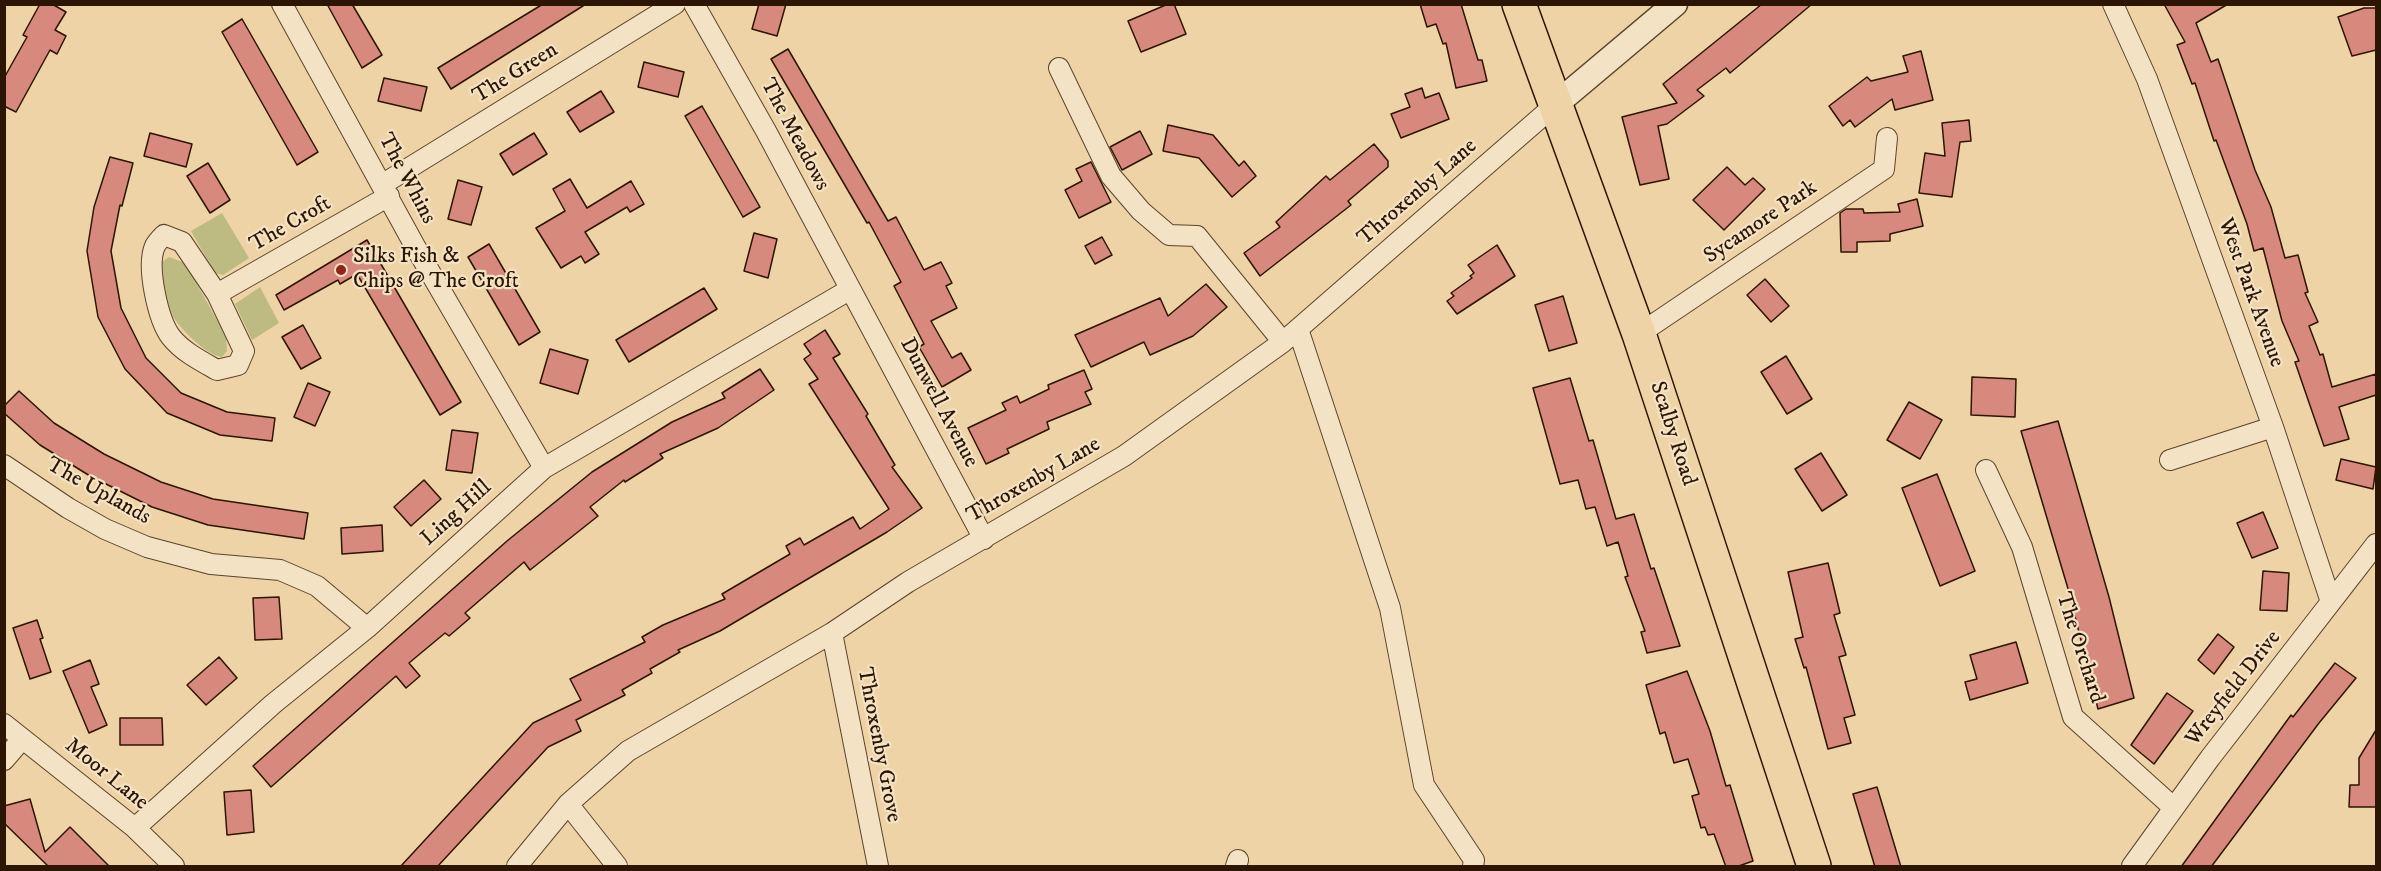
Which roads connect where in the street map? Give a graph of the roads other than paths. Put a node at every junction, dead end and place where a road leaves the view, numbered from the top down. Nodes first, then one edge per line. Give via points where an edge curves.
1 (282, 4) edge
2 (675, 4) edge
3 (694, 4) edge
4 (1519, 4) edge
5 (1675, 4) edge
6 (2113, 4) edge
7 (1059, 68) dead end
8 (1555, 105) junction
9 (1887, 138) dead end
10 (386, 190) junction
11 (849, 290) junction
12 (217, 294) junction
13 (1639, 334) junction
14 (1291, 335) junction
15 (2273, 427) junction
16 (2170, 460) dead end
17 (4, 465) edge
18 (544, 468) junction
19 (1986, 470) dead end
20 (984, 539) junction
21 (2376, 544) edge
22 (2331, 602) junction
23 (367, 628) junction
24 (832, 633) junction
25 (4, 724) edge
26 (22, 739) junction
27 (4, 759) edge
28 (568, 804) junction
29 (2174, 808) junction
30 (135, 828) junction
31 (174, 867) edge
32 (517, 867) edge
33 (617, 867) edge
34 (878, 867) edge
35 (1473, 867) edge
36 (1814, 867) edge
37 (2132, 867) edge

1 - 10 street, The Whins
2 - 10 street, The Green
3 - 11 street, The Meadows
4 - 8 highway, Scalby Road
5 - 8 street
6 - 15 street, West Park Avenue via 2147,79
7 - 14 street via 1111,176 1141,211 1169,235 1197,236
8 - 13 highway, Scalby Road
8 - 14 street, Throxenby Lane
9 - 13 street, Sycamore Park via 1887,177
10 - 12 street, The Croft
10 - 18 street, The Whins
11 - 18 street, Ling Hill
11 - 20 street, Dunwell Avenue
12 - 12 street via 244,351 238,365 217,370 171,337 162,319 151,271 155,246 164,235 182,242
13 - 36 highway, Scalby Road
14 - 20 street, Throxenby Lane via 1124,456
14 - 35 street via 1390,608 1424,784 1474,860
15 - 16 street
15 - 22 street, West Park Avenue
17 - 23 street, The Uplands via 68,508 147,547 211,564 280,570 317,586
18 - 23 street, Ling Hill
19 - 29 street, The Orchard via 2022,547 2073,717
20 - 24 street, Throxenby Lane via 908,582
21 - 22 street, Wreyfield Drive
22 - 29 street, Wreyfield Drive
23 - 30 street, Ling Hill via 273,704
24 - 28 street, Throxenby Lane via 628,751
24 - 34 street, Throxenby Grove
25 - 26 street, Moor Lane
26 - 27 street
26 - 30 street, Moor Lane
28 - 32 street, Throxenby Lane
28 - 33 street
29 - 37 street, Wreyfield Drive
30 - 31 street, Moor Lane

